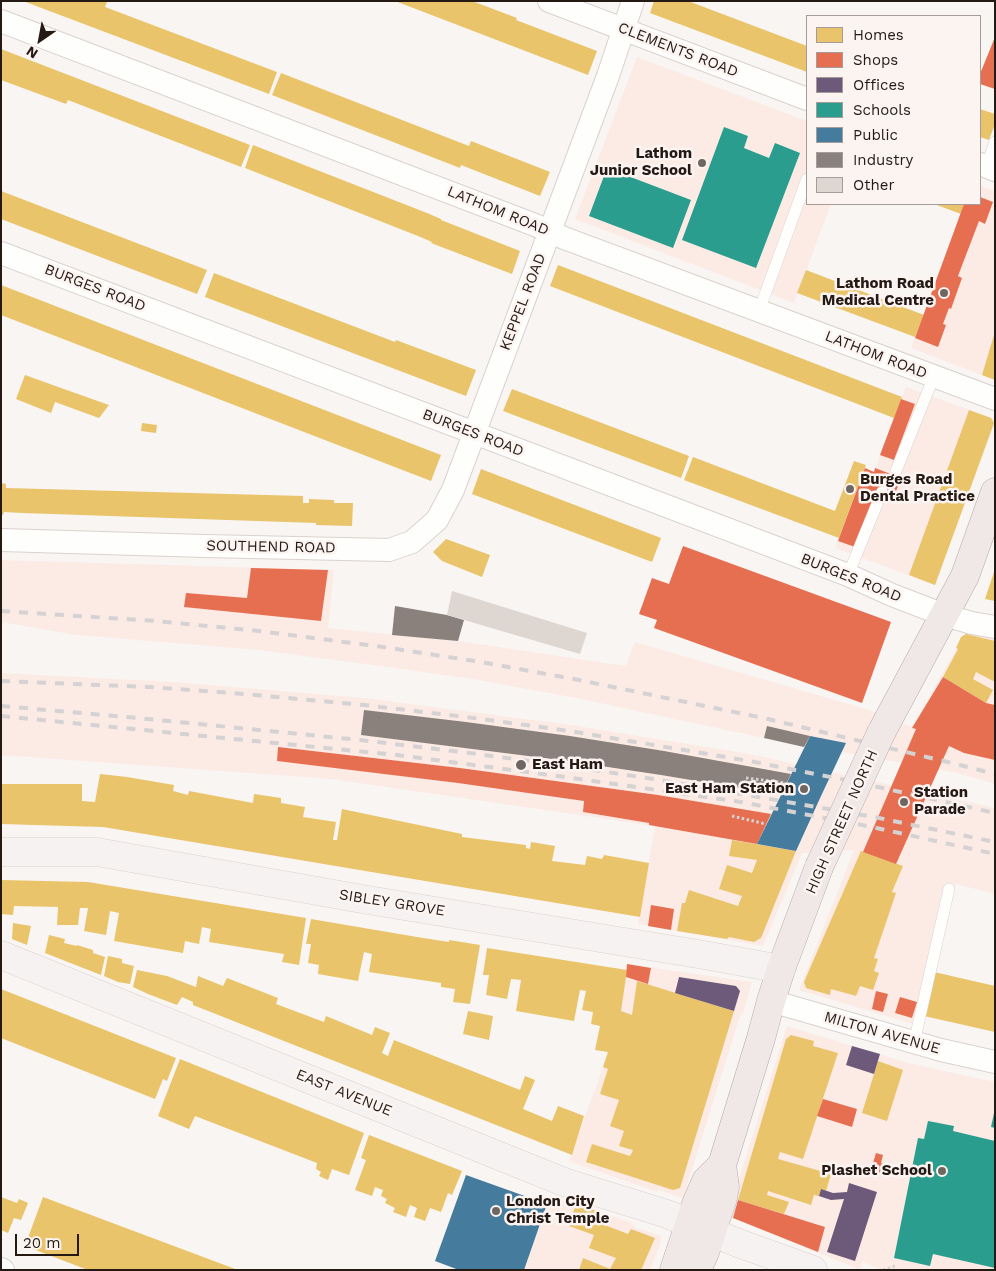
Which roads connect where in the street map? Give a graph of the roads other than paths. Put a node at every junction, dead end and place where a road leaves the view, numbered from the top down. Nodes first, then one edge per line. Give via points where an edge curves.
1 (549, 1) edge
2 (633, 1) edge
3 (1, 21) edge
4 (623, 30) junction
5 (806, 99) edge
6 (995, 142) edge
7 (987, 167) edge
8 (806, 181) edge
9 (550, 231) junction
10 (1, 253) edge
11 (759, 311) junction
12 (934, 376) junction
13 (995, 399) edge
14 (474, 433) junction
15 (896, 472) dead end
16 (882, 492) dead end
17 (995, 492) edge
18 (1, 540) edge
19 (848, 575) junction
20 (944, 615) junction
21 (995, 627) edge
22 (1, 852) edge
23 (949, 889) dead end
24 (1, 955) edge
25 (781, 969) junction
26 (770, 1001) junction
27 (914, 1043) junction
28 (995, 1062) edge
29 (701, 1228) junction
30 (674, 1270) edge
31 (697, 1270) edge
32 (813, 1270) edge

1 - 4 street, CLEMENTS ROAD
2 - 4 street, KEPPEL ROAD
3 - 9 street, LATHOM ROAD
4 - 5 street, CLEMENTS ROAD
4 - 9 street, KEPPEL ROAD
6 - 7 lane
8 - 11 lane
9 - 11 street, LATHOM ROAD
9 - 14 street, KEPPEL ROAD
10 - 14 street, BURGES ROAD
11 - 12 street, LATHOM ROAD
12 - 13 street, LATHOM ROAD
12 - 15 lane
14 - 18 street, SOUTHEND ROAD via 453,490 437,520 412,542 389,550
14 - 19 street, BURGES ROAD
16 - 19 lane
17 - 20 main road, HIGH STREET NORTH via 965,576
19 - 20 street, BURGES ROAD
20 - 21 street, BURGES ROAD
20 - 25 main road, HIGH STREET NORTH, bridge via 881,732 819,868
22 - 25 main road, SIBLEY GROVE via 97,852
23 - 27 lane
24 - 29 main road, EAST AVENUE via 562,1181
25 - 26 main road, HIGH STREET NORTH
26 - 27 street, MILTON AVENUE
26 - 29 main road, HIGH STREET NORTH via 762,1038 722,1165 706,1180
27 - 28 street, MILTON AVENUE
29 - 30 main road, HIGH STREET NORTH
29 - 31 main road, HIGH STREET NORTH
29 - 32 main road, EAST AVENUE

